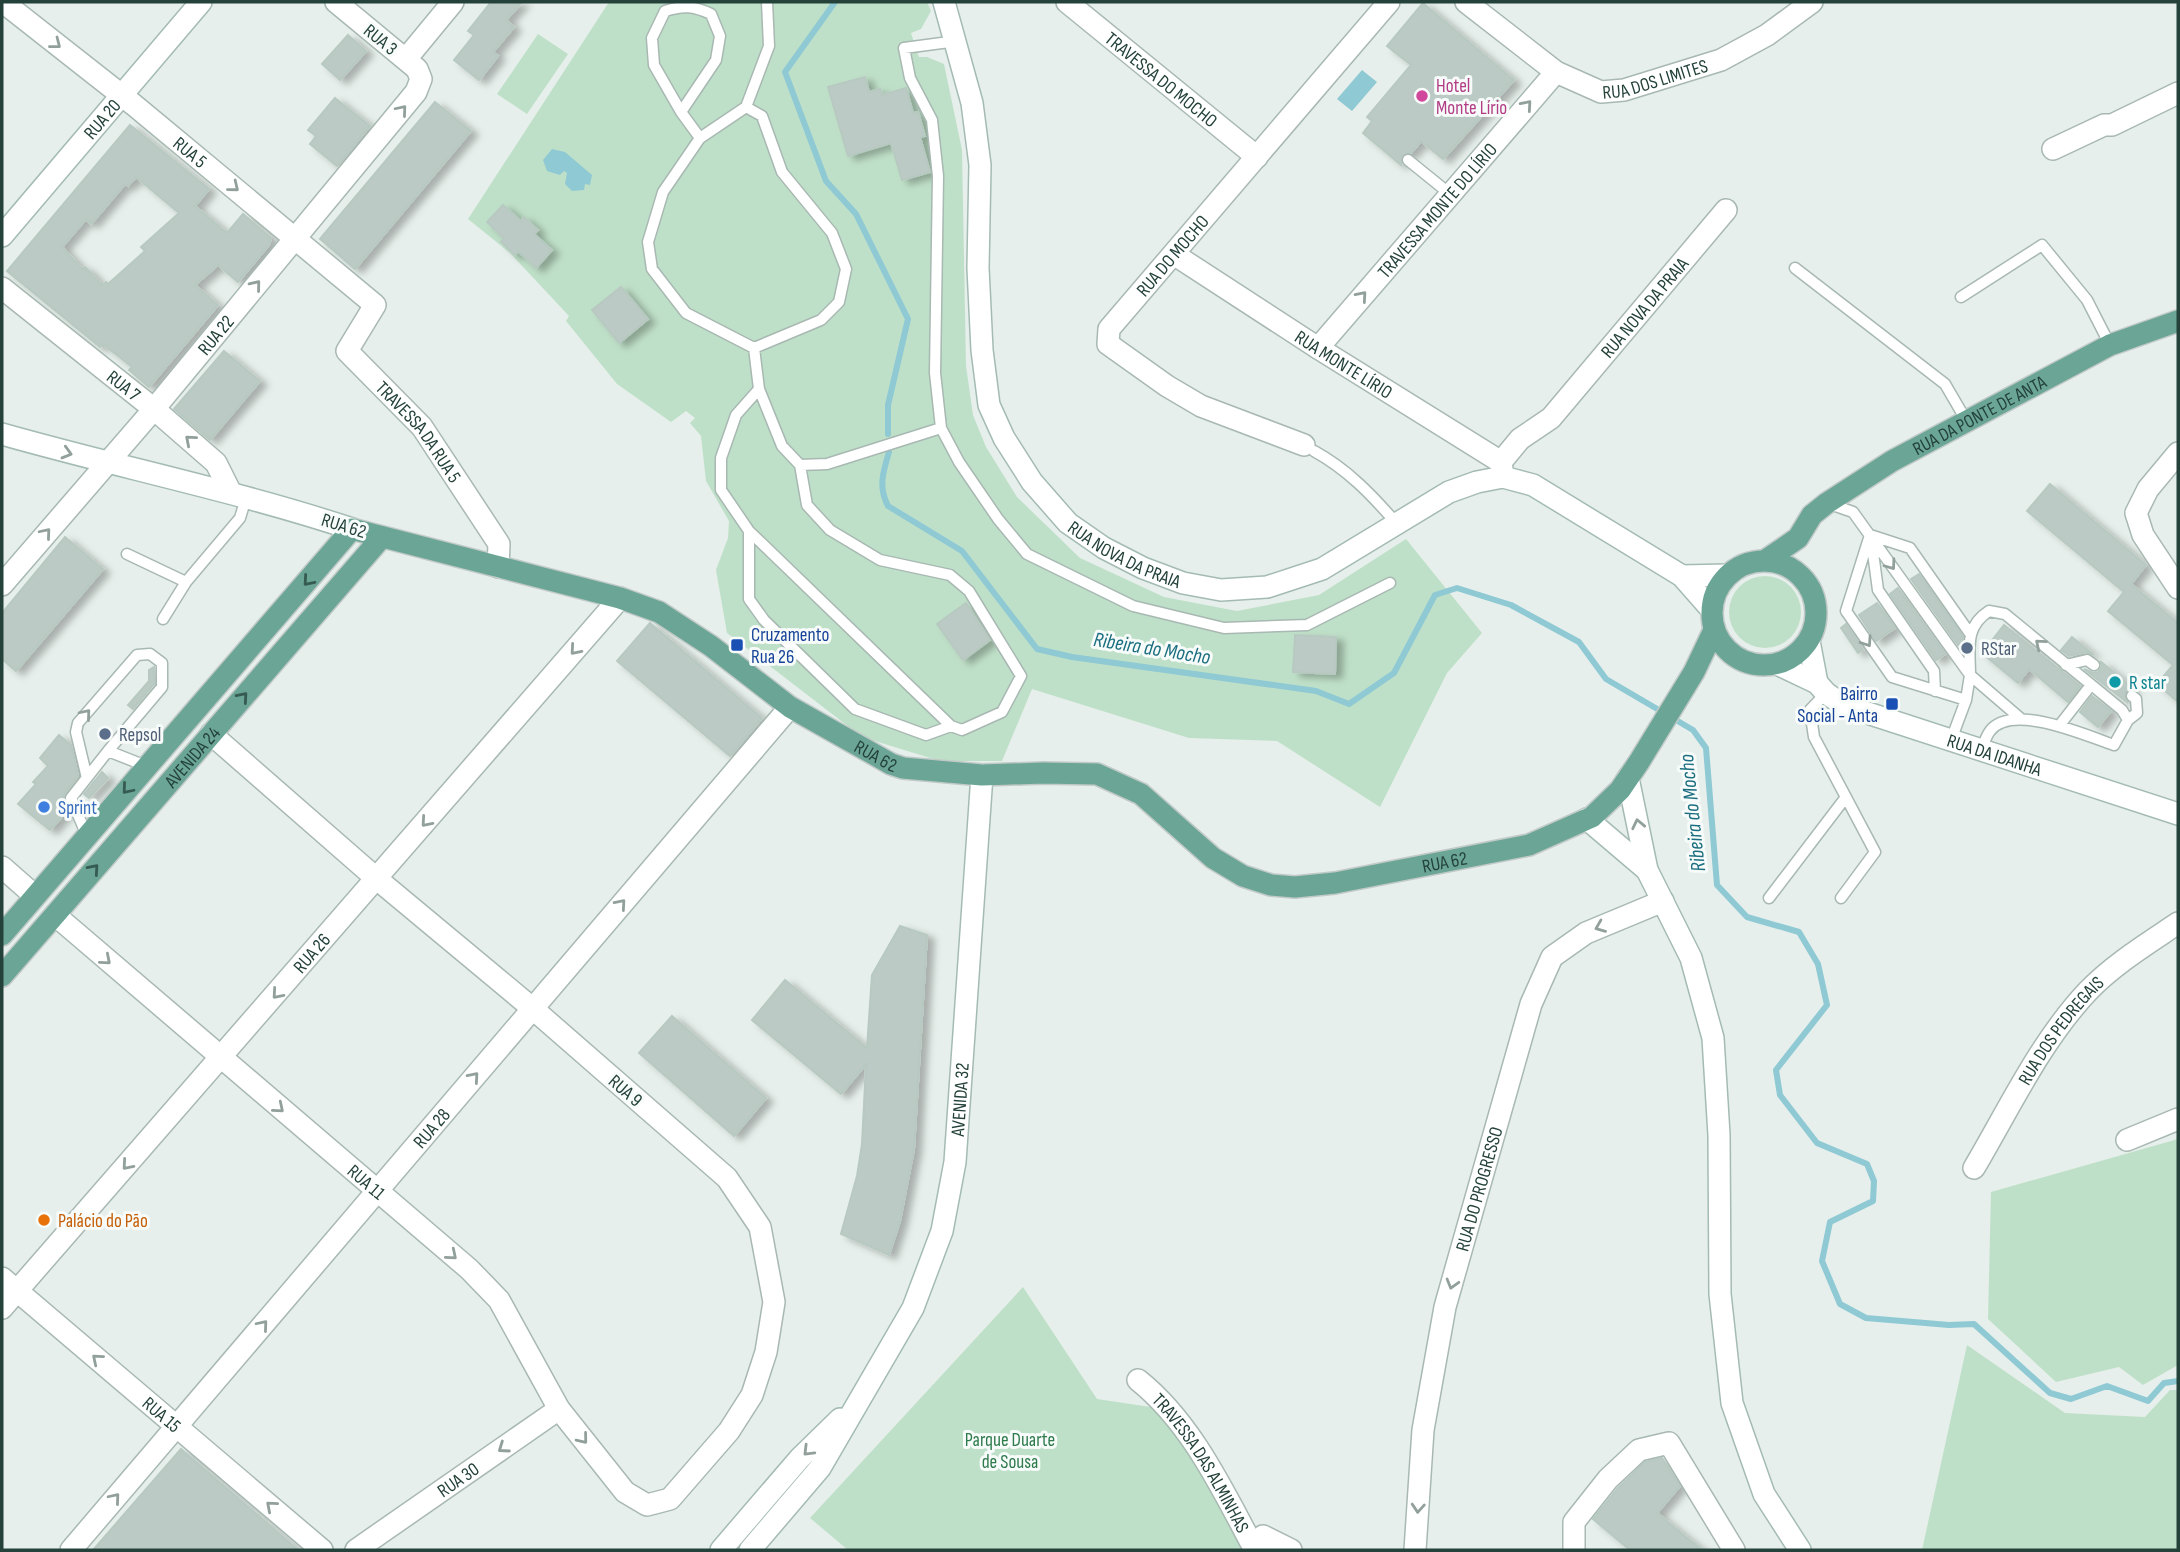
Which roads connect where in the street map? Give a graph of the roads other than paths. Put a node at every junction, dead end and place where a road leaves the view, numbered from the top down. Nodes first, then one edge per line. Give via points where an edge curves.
1 (3, 2) edge
2 (201, 2) edge
3 (336, 2) edge
4 (453, 2) edge
5 (767, 2) edge
6 (944, 2) edge
7 (1067, 2) edge
8 (1389, 2) edge
9 (1466, 2) edge
10 (1812, 2) edge
11 (957, 41) junction
12 (406, 59) junction
13 (1556, 72) junction
14 (421, 79) joint
15 (2178, 93) edge
16 (120, 96) junction
17 (746, 107) junction
18 (681, 113) junction
19 (700, 138) junction
20 (2053, 149) dead end
21 (1257, 157) junction
22 (1408, 160) dead end
23 (1450, 194) junction
24 (1726, 210) dead end
25 (2, 236) edge
26 (296, 237) junction
27 (1175, 255) junction
28 (1796, 268) dead end
29 (2, 288) edge
30 (1961, 297) dead end
31 (375, 305) joint
32 (2178, 321) edge
33 (2110, 345) junction
34 (754, 348) junction
35 (1318, 348) junction
36 (759, 389) junction
37 (154, 409) junction
38 (1966, 420) junction
39 (942, 428) junction
40 (2, 434) edge
41 (1309, 448) joint
42 (2178, 453) edge
43 (108, 463) junction
44 (800, 465) junction
45 (1502, 470) junction
46 (238, 496) junction
47 (1827, 503) junction
48 (1397, 524) junction
49 (352, 529) junction
50 (749, 531) junction
51 (1870, 535) junction
52 (382, 537) junction
53 (1798, 538) junction
54 (127, 554) dead end
55 (1766, 560) junction
56 (498, 567) junction
57 (1798, 573) junction
58 (1727, 575) junction
59 (1682, 576) junction
60 (186, 582) junction
61 (1390, 583) dead end
62 (2, 585) edge
63 (2178, 588) edge
64 (620, 598) junction
65 (163, 619) dead end
66 (1713, 620) junction
67 (1971, 635) junction
68 (1809, 641) junction
69 (1735, 657) junction
70 (1777, 664) junction
71 (2066, 665) junction
72 (2094, 665) dead end
73 (1694, 672) junction
74 (1970, 675) junction
75 (2091, 685) junction
76 (1821, 688) junction
77 (1935, 691) junction
78 (2132, 696) dead end
79 (1966, 700) junction
80 (790, 707) junction
81 (2020, 718) junction
82 (2128, 720) junction
83 (951, 726) junction
84 (2059, 726) junction
85 (211, 734) junction
86 (1951, 740) junction
87 (1981, 750) junction
88 (108, 751) junction
89 (146, 766) junction
90 (982, 775) junction
91 (87, 778) junction
92 (1628, 778) junction
93 (1846, 797) junction
94 (2178, 814) edge
95 (1587, 819) junction
96 (87, 836) junction
97 (2, 867) edge
98 (1647, 870) junction
99 (377, 879) junction
100 (35, 896) junction
101 (1769, 898) dead end
102 (1841, 898) dead end
103 (1663, 901) junction
104 (55, 915) junction
105 (2178, 923) edge
106 (2, 935) edge
107 (2, 976) edge
108 (533, 1008) junction
109 (221, 1059) junction
110 (2178, 1119) edge
111 (2127, 1140) dead end
112 (1974, 1168) dead end
113 (376, 1191) junction
114 (9, 1285) edge
115 (2, 1308) edge
116 (1138, 1381) dead end
117 (856, 1403) junction
118 (559, 1409) junction
119 (177, 1426) junction
120 (625, 1492) joint
121 (1259, 1543) edge
122 (71, 1550) edge
123 (322, 1550) edge
124 (356, 1550) edge
125 (721, 1550) edge
126 (750, 1550) edge
127 (1291, 1550) edge
128 (1415, 1550) edge
129 (1574, 1550) edge
130 (1734, 1550) edge
131 (1800, 1550) edge

1 -> 16 street, RUA 5
2 - 16 street, RUA 20
3 - 12 street, RUA 3
4 - 12 street
5 - 17 lane via 769,46
6 - 11 street, RUA NOVA DA PRAIA
7 - 21 street, TRAVESSA DO MOCHO
8 - 21 street, RUA DO MOCHO
9 - 13 street, RUA DOS LIMITES
10 - 13 street, RUA DOS LIMITES via 1767,35 1721,60 1624,90 1601,92
11 - 39 lane via 904,48 910,78 932,120 939,176 935,373
11 - 48 street, RUA NOVA DA PRAIA via 980,165 978,268 989,405 1032,482 1068,523 1143,568 1183,583 1221,590 1268,587 1322,569
12 - 14 street, RUA 3
23 -> 13 street, TRAVESSA MONTE DO LÍRIO
26 -> 14 street, RUA 22 via 416,92
15 - 20 street
16 - 25 street, RUA 20
16 -> 26 street, RUA 5
17 - 19 lane
17 - 34 lane via 762,116 782,172 832,233 846,269 839,302 821,320
18 - 18 lane via 716,60 720,36 711,14 679,6 665,11 652,38 654,65
18 - 19 lane
19 - 34 lane via 663,192 648,242 652,269 686,313
21 - 27 street, RUA DO MOCHO
22 - 23 lane
35 -> 23 street, TRAVESSA MONTE DO LÍRIO
24 - 45 street, RUA NOVA DA PRAIA via 1551,418 1521,439
26 - 31 street, RUA 5
37 -> 26 street, RUA 22
27 - 35 street, RUA MONTE LÍRIO
27 - 41 street, RUA DO MOCHO via 1109,329 1108,344 1201,406
28 - 38 lane via 1945,384
29 - 37 street, RUA 7
30 - 33 lane via 2042,245 2087,300
31 - 56 street, TRAVESSA DA RUA 5 via 347,351 422,427 499,544
32 - 33 main road, RUA DA PONTE DE ANTA
33 - 38 main road, RUA DA PONTE DE ANTA
34 - 36 lane
35 - 45 street, RUA MONTE LÍRIO
36 - 44 lane via 782,446
36 - 50 lane via 736,415 722,458 721,490
37 - 43 street, RUA 22
46 -> 37 street, RUA 7 via 216,463
38 - 47 main road, RUA DA PONTE DE ANTA
39 - 44 lane via 827,464
39 - 61 lane via 959,462 1027,554 1133,606 1224,628 1307,625
40 -> 43 street, RUA 62
41 - 48 lane via 1368,490
42 - 63 street via 2148,489 2136,513 2143,535
43 - 46 street, RUA 62
62 -> 43 street, RUA 22
44 - 83 lane via 807,505 830,530 880,560 950,575 970,591 1021,676 1002,712 962,730
45 - 48 street, RUA NOVA DA PRAIA via 1449,492
45 - 59 street, RUA NOVA DA PRAIA
46 - 49 street, RUA 62
46 - 60 lane via 240,517
47 - 51 lane via 1853,512
47 - 53 main road, RUA DA PONTE DE ANTA via 1812,515
49 - 52 main road, RUA 62
49 -> 89 main road, AVENIDA 24
50 - 83 lane
50 - 83 lane via 749,599 764,620 855,709 926,735
51 - 67 lane via 1910,548
51 -> 74 lane
51 - 77 lane via 1878,590 1934,671
51 -> 77 lane via 1846,611 1892,677
52 - 56 main road, RUA 62
85 -> 52 main road, AVENIDA 24
53 - 55 main road, RUA DA PONTE DE ANTA
53 - 57 main road
54 - 60 lane
55 - 57 main road
55 - 58 main road
56 - 64 main road, RUA 62
57 - 68 main road via 1814,598 1816,620
58 - 59 street
58 - 66 main road via 1718,586
59 - 66 street, RUA NOVA DA PRAIA
60 - 65 lane
64 - 80 main road, RUA 62 via 659,612
64 -> 99 street, RUA 26
66 - 69 main road via 1722,645
66 - 73 main road, RUA 62
71 -> 67 lane via 2005,614 1989,611 1979,618
67 - 74 lane
68 - 70 main road via 1790,659
68 - 76 street
69 - 70 main road via 1763,666
69 - 73 main road
70 - 76 street, RUA DA IDANHA
71 - 72 lane via 2087,660
71 - 75 lane
73 - 92 main road, RUA 62
74 - 79 lane
74 - 81 lane
75 - 82 lane
75 - 84 lane
76 - 86 street, RUA DA IDANHA via 1843,705
76 - 93 lane via 1810,710 1814,737
77 - 79 lane
78 - 82 lane via 2137,713
79 - 86 lane
80 - 90 main road, RUA 62 via 891,764
108 -> 80 street, RUA 28
81 - 84 lane
81 - 87 lane via 1991,730
82 - 84 lane via 2114,745
85 - 99 street, RUA 9
104 -> 85 main road, AVENIDA 24
86 - 87 street, RUA DA IDANHA
87 - 94 street, RUA DA IDANHA
88 - 89 lane
88 - 91 lane
91 -> 88 lane via 78,723 137,655 150,654 162,663 162,687
89 -> 96 main road, AVENIDA 24
90 - 95 main road, RUA 62 via 1097,775 1142,794 1213,858 1243,876 1295,887 1529,845
90 - 117 street, AVENIDA 32 via 955,1162 942,1231 913,1308
91 - 96 lane via 71,798
92 - 95 main road, RUA 62 via 1604,808
98 -> 92 street
93 - 101 lane
93 - 102 lane via 1875,852
95 - 98 street
96 - 100 main road, AVENIDA 24
97 - 100 street
98 - 103 street
99 - 108 street, RUA 9
99 -> 109 street, RUA 26
100 - 106 main road, AVENIDA 24
103 -> 128 street, RUA DO PROGRESSO via 1586,933 1552,957 1531,1004 1446,1307 1423,1430
103 - 131 street via 1692,958 1713,1038 1720,1294 1732,1403 1764,1494
104 - 107 main road, AVENIDA 24
104 -> 109 street, RUA 11
105 - 112 street, RUA DOS PEDREGAIS via 2088,990 2059,1025
113 -> 108 street, RUA 28
108 - 120 street, RUA 9 via 727,1178 760,1227 774,1302 766,1352 752,1395 729,1431 670,1499 647,1505
109 -> 113 street, RUA 11
109 -> 114 street, RUA 26
110 - 111 street
113 -> 118 street, RUA 11 via 499,1300
119 -> 113 street, RUA 28
114 - 115 street, RUA 26
119 -> 114 street, RUA 15
116 - 121 street, TRAVESSA DAS ALMINHAS via 1162,1399
117 -> 125 street, AVENIDA 32 via 800,1458
117 - 126 street, AVENIDA 32 via 820,1468
118 -> 120 street, RUA 11
118 -> 124 street, RUA 30
122 -> 119 street, RUA 28
123 -> 119 street, RUA 15
121 - 127 street
129 - 130 street via 1574,1521 1608,1479 1639,1450 1669,1443

